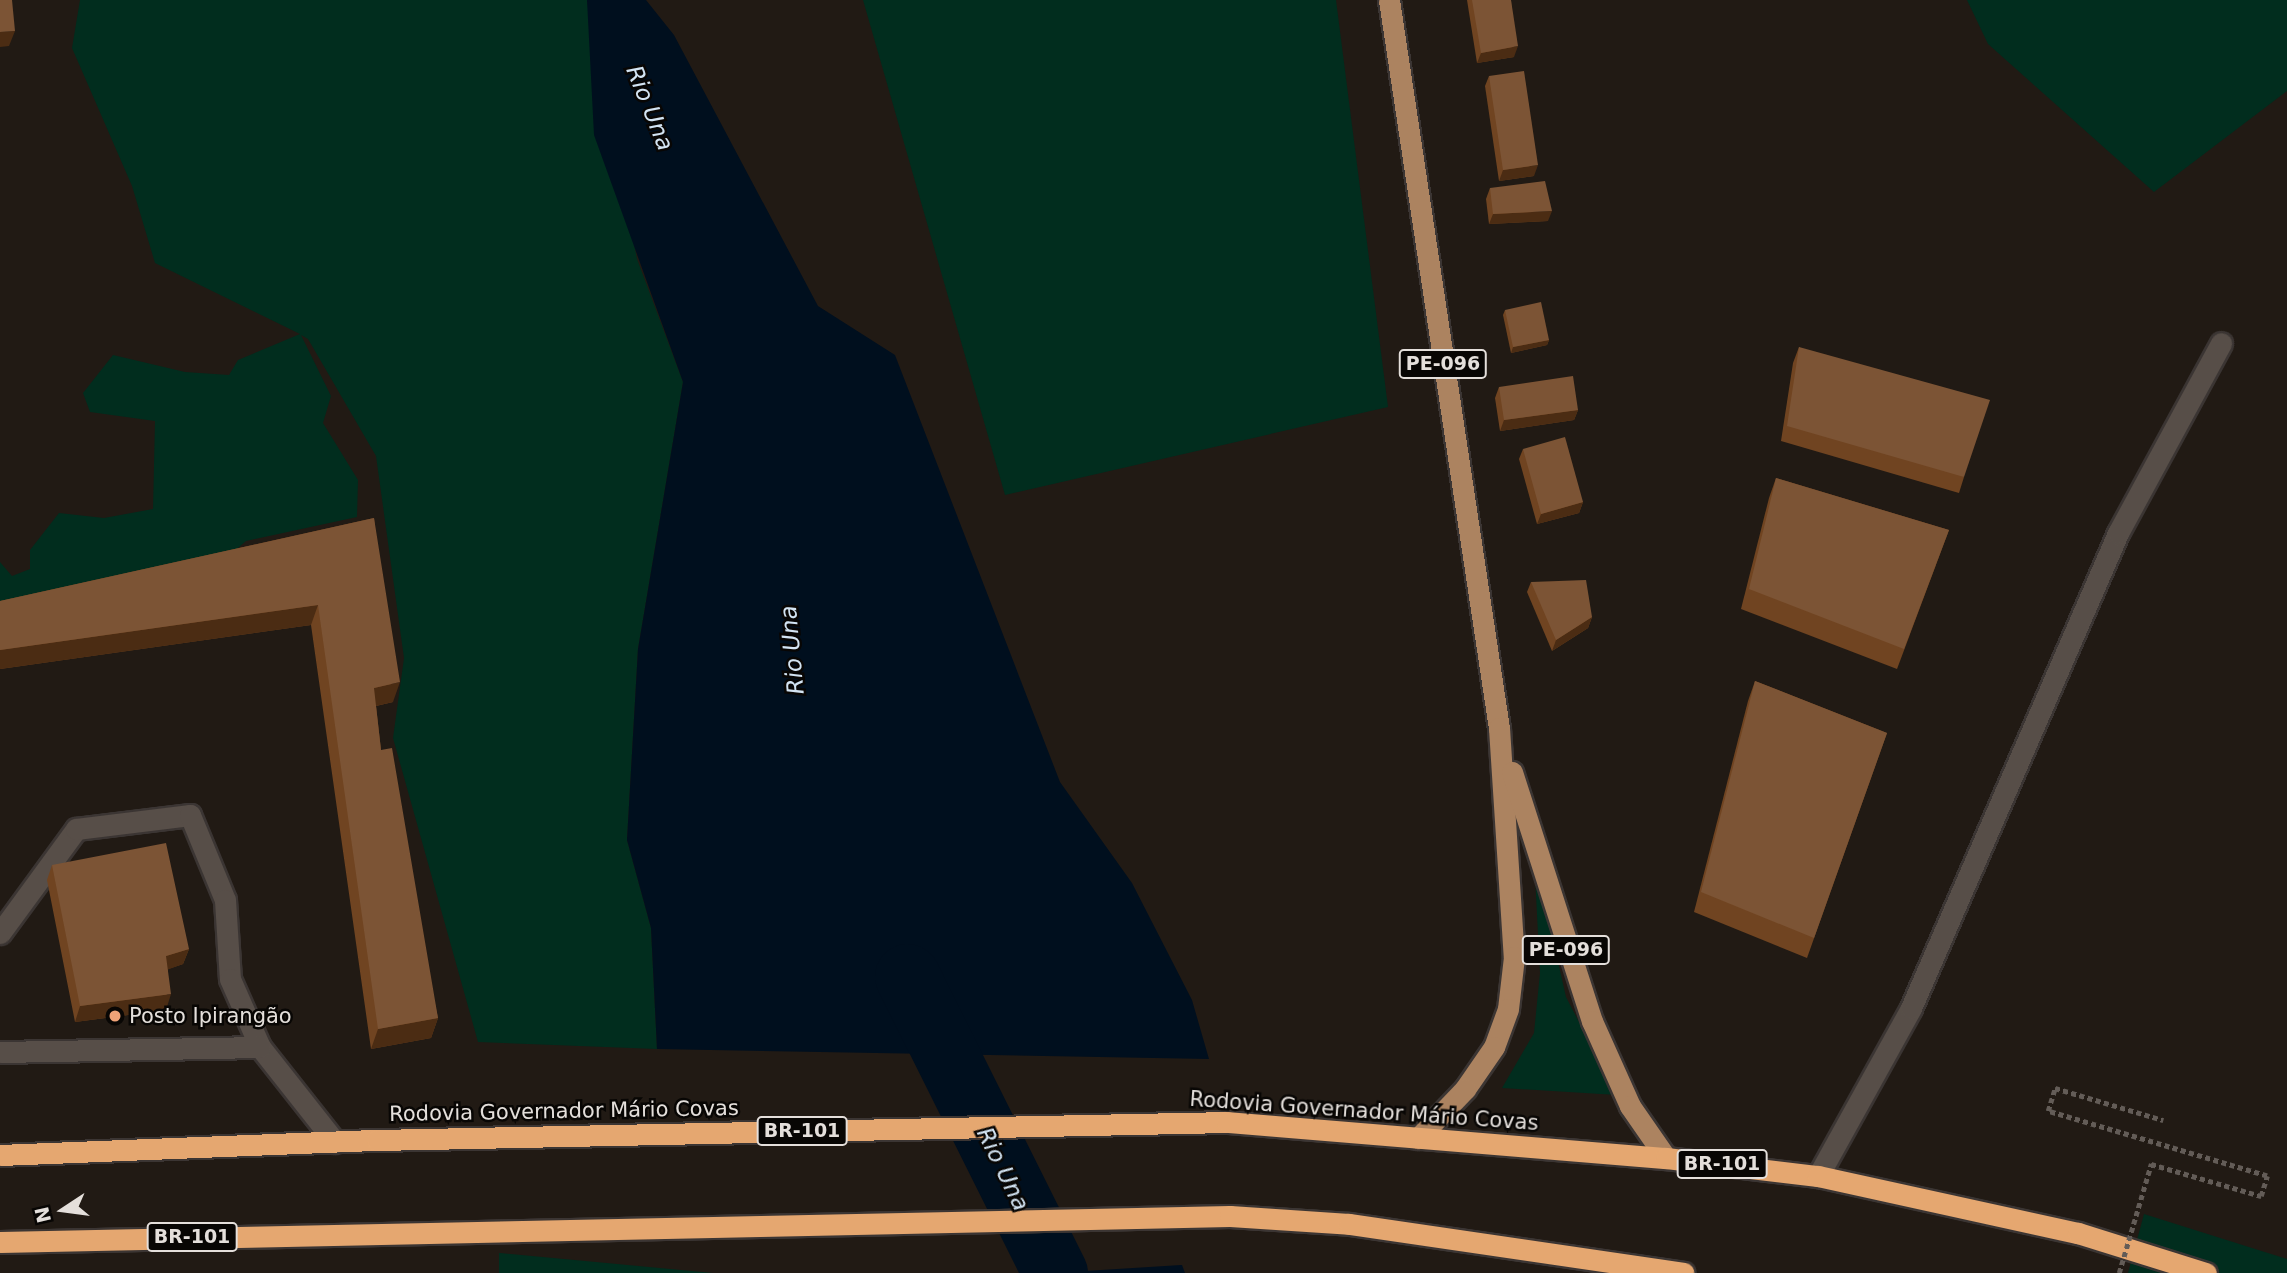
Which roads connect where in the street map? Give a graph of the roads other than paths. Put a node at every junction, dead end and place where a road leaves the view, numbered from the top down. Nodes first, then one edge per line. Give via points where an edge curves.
1 (1389, 0) edge
2 (2221, 343) dead end
3 (1499, 728) junction
4 (0, 933) edge
5 (260, 1046) junction
6 (0, 1052) edge
7 (1418, 1138) junction
8 (335, 1142) junction
9 (0, 1155) edge
10 (1666, 1158) junction
11 (1818, 1176) junction
12 (0, 1242) edge
13 (1683, 1273) edge
14 (2206, 1273) edge

1 - 3 main road, PE-096
2 - 11 street via 2118,533 1911,1008
3 - 7 main road, PE-096 via 1513,945 1508,1009 1494,1047 1465,1089
3 - 10 main road, PE-096 via 1533,849 1592,1021 1630,1105
4 - 5 street via 76,829 190,816 225,900 230,979
5 - 6 street
5 - 8 street
7 - 8 highway, Rodovia Governador Mário Covas / BR-101 via 1227,1122
7 - 10 highway, Rodovia Governador Mário Covas / BR-101
8 - 9 highway, Rodovia Governador Mário Covas / BR-101
10 - 11 highway, Rodovia Governador Mário Covas / BR-101
11 - 14 highway, Rodovia Governador Mário Covas / BR-101 via 2078,1233
12 - 13 highway, BR-101 via 1230,1216 1349,1224

